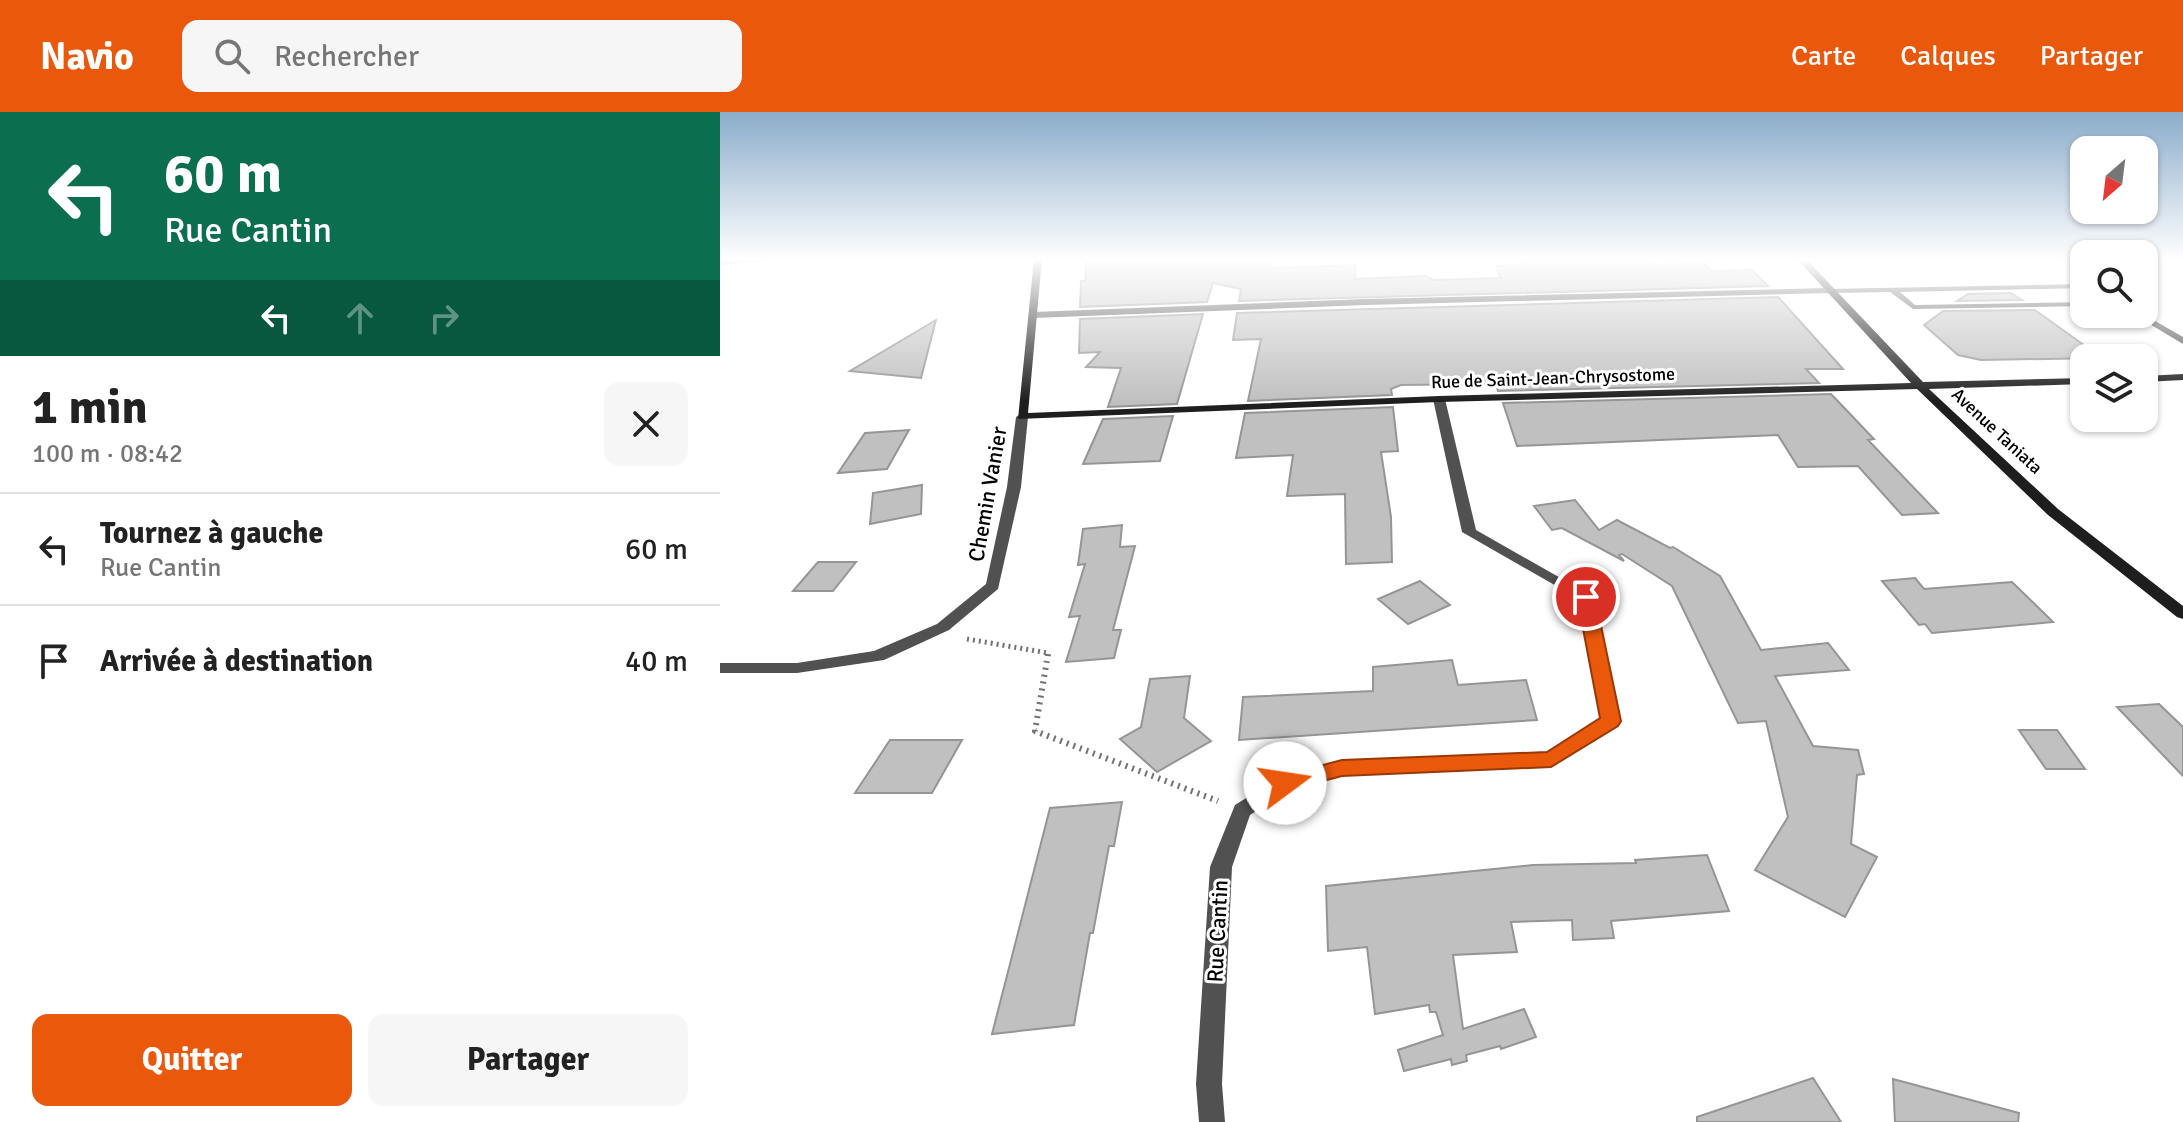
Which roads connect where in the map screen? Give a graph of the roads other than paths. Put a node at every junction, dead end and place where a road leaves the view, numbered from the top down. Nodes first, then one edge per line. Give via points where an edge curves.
1 (1034, 306) edge
2 (1259, 306) edge
3 (1843, 306) edge
4 (1912, 306) edge
5 (1962, 306) edge
6 (1033, 315) junction
7 (2158, 326) edge
8 (2183, 341) edge
9 (2183, 377) edge
10 (2158, 378) edge
11 (2070, 381) edge
12 (1920, 386) junction
13 (1439, 399) junction
14 (1022, 417) junction
15 (2183, 614) edge
16 (720, 668) edge
17 (1212, 1122) edge

1 - 6 street, Chemin Vanier
2 - 6 street
3 - 12 street, Avenue Taniata
4 - 5 lane
6 - 14 street, Chemin Vanier
7 - 8 lane
9 - 10 street
11 - 12 street, Rue de Saint-Jean-Chrysostome
12 - 13 street, Rue de Saint-Jean-Chrysostome
12 - 15 street, Avenue Taniata via 2053,512
13 - 14 street, Rue de Saint-Jean-Chrysostome
13 - 17 street, Rue Cantin via 1469,532 1586,597 1611,721 1551,759 1342,768 1285,783 1242,810 1221,867 1209,1084
14 - 16 street, Chemin Vanier via 993,586 943,627 878,656 797,668

